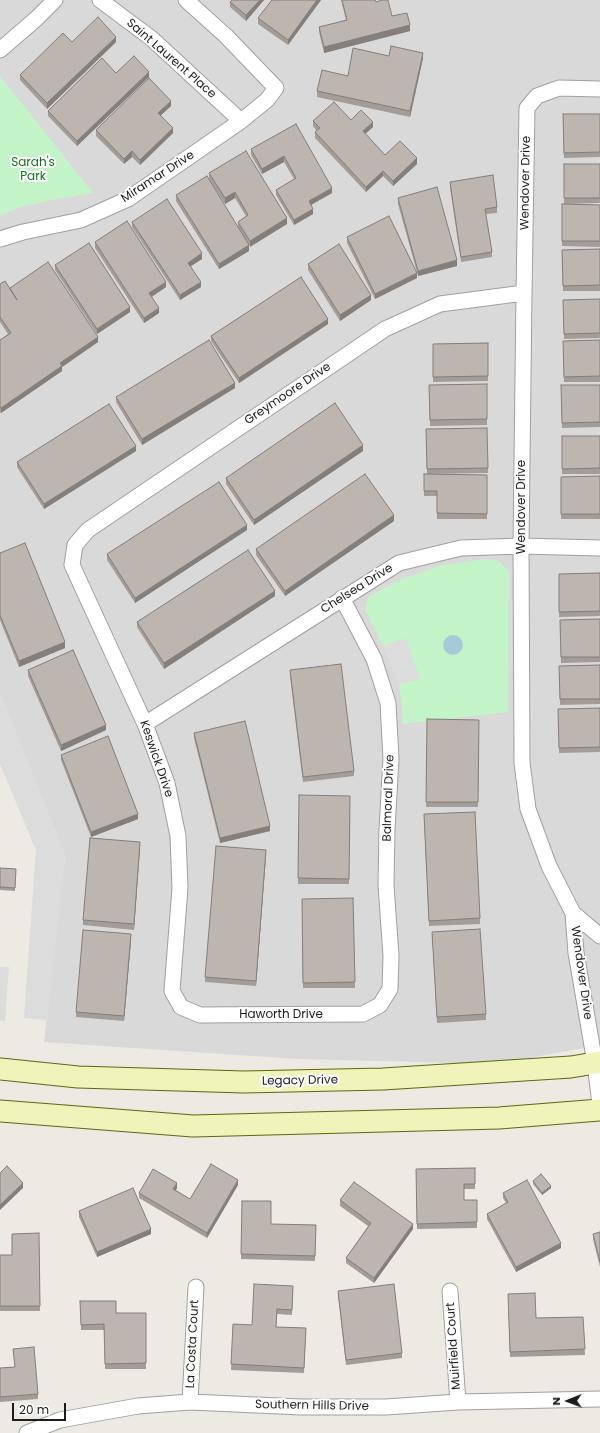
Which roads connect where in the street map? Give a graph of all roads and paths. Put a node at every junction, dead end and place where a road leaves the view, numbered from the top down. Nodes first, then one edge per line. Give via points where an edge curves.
1 (55, 0) edge
2 (100, 0) edge
3 (186, 0) edge
4 (0, 50) edge
5 (600, 89) edge
6 (241, 121) junction
7 (0, 239) edge
8 (524, 293) junction
9 (75, 545) joint
10 (522, 546) junction
11 (600, 548) edge
12 (342, 598) junction
13 (145, 724) junction
14 (573, 912) junction
15 (600, 936) edge
16 (380, 1005) joint
17 (181, 1008) joint
18 (598, 1063) edge
19 (0, 1069) edge
20 (600, 1105) edge
21 (600, 1110) edge
22 (0, 1111) edge
23 (196, 1287) dead end
24 (450, 1291) dead end
25 (600, 1399) edge
26 (190, 1402) junction
27 (458, 1402) junction
28 (27, 1433) edge

1 - 4 street
2 - 6 street, Saint Laurent Place via 151,38
3 - 6 street, Miramar Drive via 226,36 276,88 267,100
5 - 8 street, Wendover Drive via 559,88 537,96 527,108
6 - 7 street, Miramar Drive via 128,199 81,220
8 - 9 street, Greymoore Drive via 440,304 385,329 88,530
8 - 10 street, Wendover Drive
9 - 13 street, Keswick Drive via 72,565
10 - 11 street, Chelsea Drive
10 - 12 street, Chelsea Drive via 461,548 399,563
10 - 14 street, Wendover Drive via 522,763 528,809 549,866
12 - 13 street, Chelsea Drive
12 - 16 street, Balmoral Drive via 374,659 388,703 391,759 386,885 391,956 390,990
13 - 17 street, Keswick Drive via 167,783 178,836 180,888 172,991
14 - 15 street, Wendover Drive
14 - 18 street, Wendover Drive via 581,986
16 - 17 street, Haworth Drive via 363,1014 200,1015
18 - 19 main road, Legacy Drive via 383,1079 244,1082 78,1077
18 - 20 street, Wendover Drive
21 - 22 main road via 500,1118 193,1126
23 - 26 street, La Costa Court
24 - 27 street, Muirfield Court
25 - 27 street, Southern Hills Drive
26 - 27 street, Southern Hills Drive via 386,1407
26 - 28 street, Southern Hills Drive via 138,1406 60,1420

